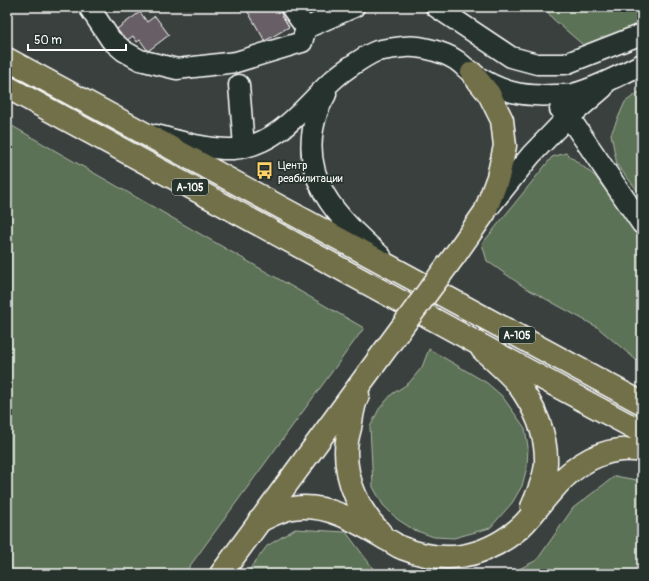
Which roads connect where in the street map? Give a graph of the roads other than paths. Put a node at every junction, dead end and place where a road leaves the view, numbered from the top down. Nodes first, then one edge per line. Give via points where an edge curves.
1 (89, 7) edge
2 (291, 7) edge
3 (354, 7) edge
4 (436, 7) edge
5 (306, 28) junction
6 (642, 34) edge
7 (7, 59) edge
8 (642, 64) edge
9 (472, 73) junction
10 (335, 78) junction
11 (614, 78) junction
12 (239, 86) dead end
13 (7, 88) edge
14 (542, 96) junction
15 (569, 117) junction
16 (140, 131) junction
17 (244, 146) junction
18 (485, 212) junction
19 (642, 224) edge
20 (393, 267) junction
21 (475, 342) junction
22 (370, 370) junction
23 (642, 403) edge
24 (642, 432) edge
25 (642, 451) edge
26 (526, 521) junction
27 (259, 522) junction
28 (388, 540) junction
29 (221, 574) edge

1 - 5 street via 111,40 124,51 140,60 177,69 236,62 302,42
2 - 5 street
3 - 5 street
4 - 6 street via 511,57 537,64 566,64
7 - 16 main road, А-105
8 - 11 street
9 - 10 street via 454,60 433,50 406,46 377,51
9 - 14 street via 495,87
9 - 18 main road via 489,94 502,120 505,146 498,177
10 - 17 street via 292,122 275,135
10 - 20 street via 317,112 312,136 311,158 319,185 333,208 359,237
11 - 14 street via 572,94
11 - 15 street
12 - 17 street
13 - 21 main road, А-105
14 - 15 street
15 - 18 street via 531,155
15 - 19 street
16 - 17 street via 203,146 233,149
16 - 20 main road, А-105
18 - 22 main road, bridge
20 - 23 main road, А-105
21 - 24 main road, А-105
21 - 26 main road via 516,383 535,412 544,436 546,463 540,488
22 - 27 main road
22 - 28 main road via 357,398 351,420 346,451 348,472 354,494 366,516
25 - 26 main road via 617,450 592,457 572,470
26 - 28 main road via 498,543 481,552 461,556 439,557 417,553
27 - 28 main road via 293,508 314,507 357,522
27 - 29 main road

